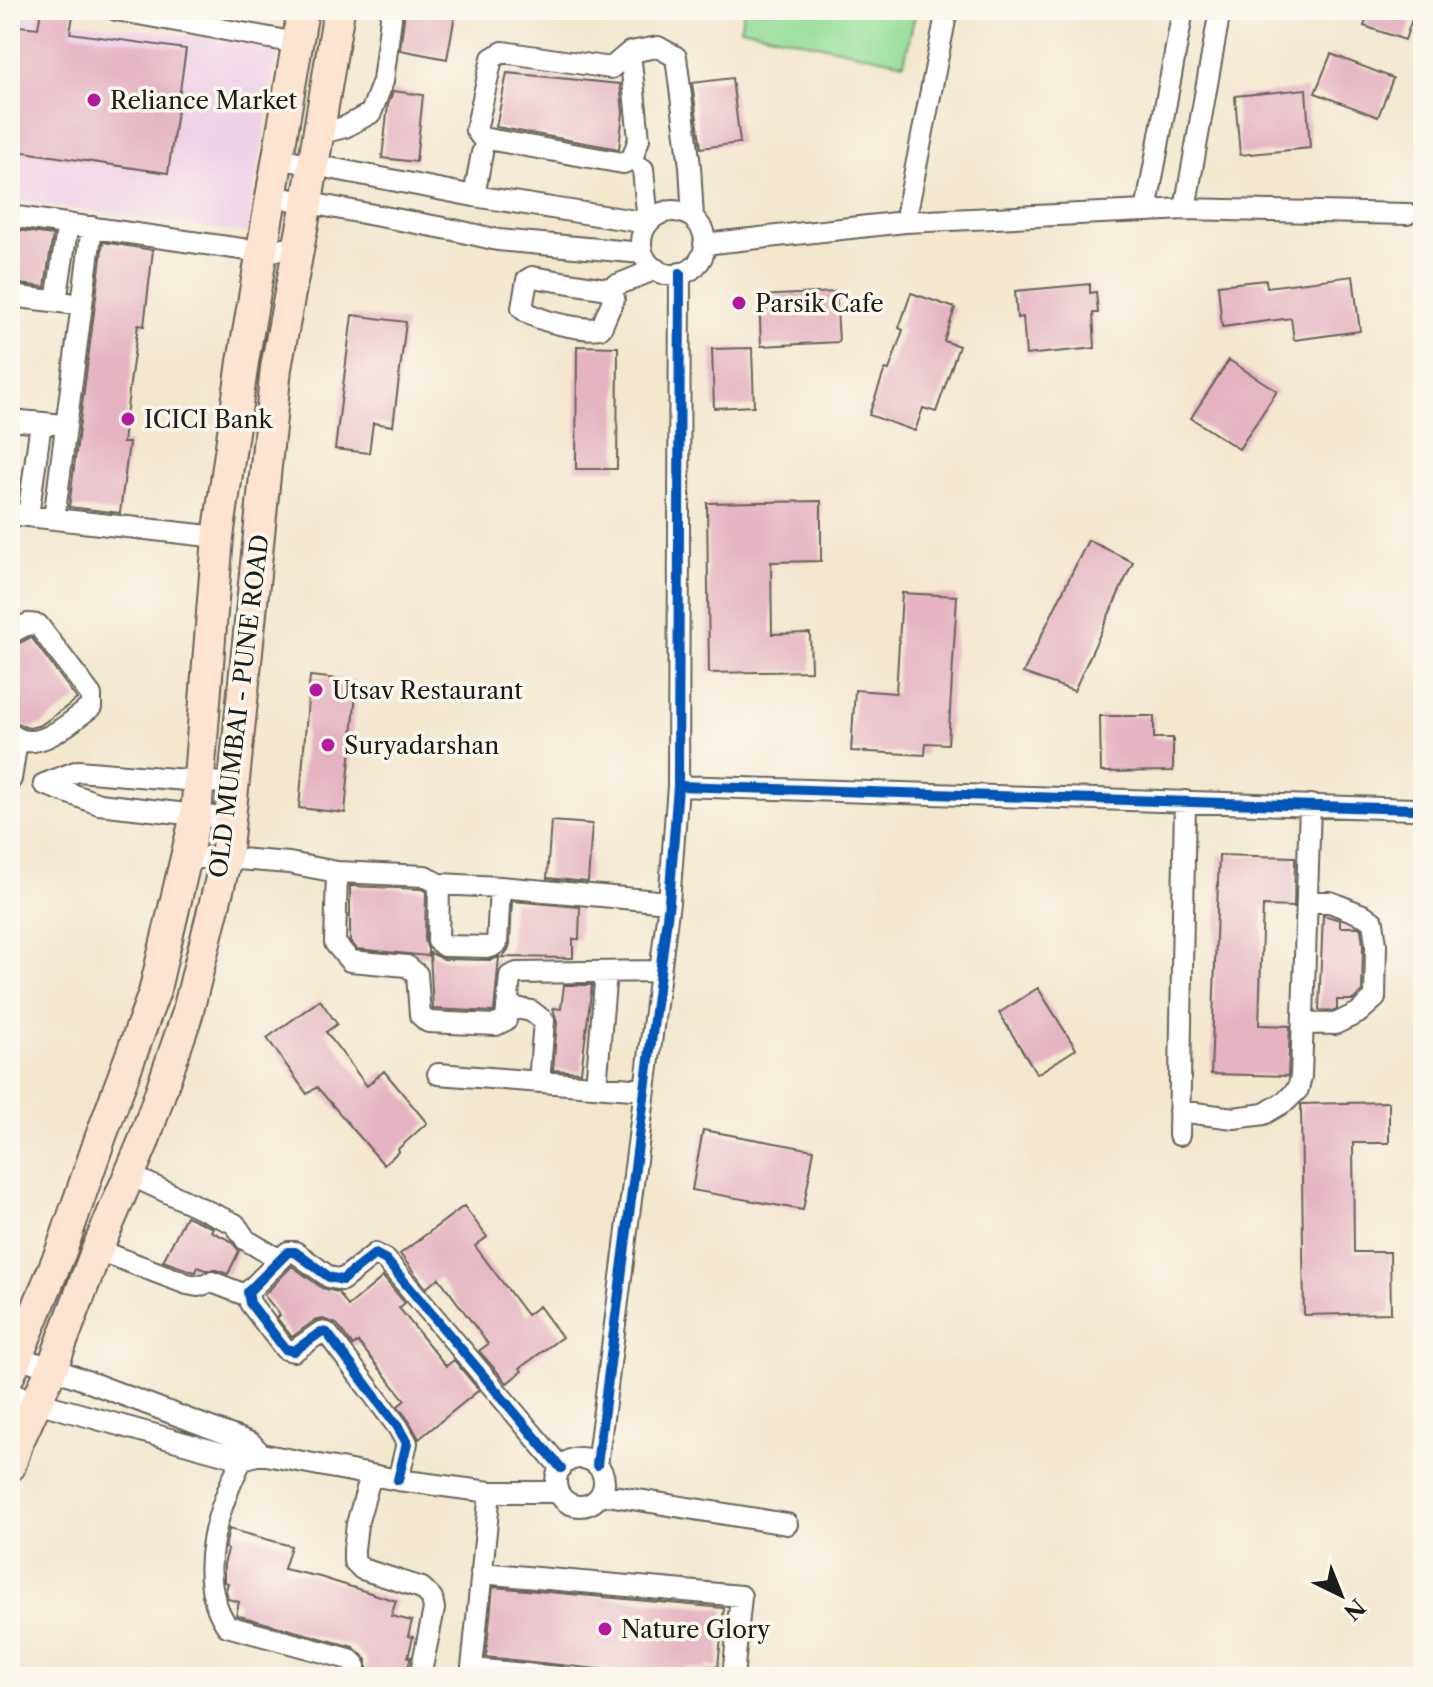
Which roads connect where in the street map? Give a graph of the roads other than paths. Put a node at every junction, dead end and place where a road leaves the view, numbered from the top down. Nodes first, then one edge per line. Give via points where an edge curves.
1 (116, 10) edge
2 (303, 10) edge
3 (339, 10) edge
4 (392, 10) edge
5 (947, 10) edge
6 (1183, 10) edge
7 (1220, 14) edge
8 (297, 43) junction
9 (630, 52) junction
10 (318, 134) junction
11 (475, 152) dead end
12 (278, 158) junction
13 (313, 165) junction
14 (643, 169) dead end
15 (467, 195) junction
16 (272, 196) junction
17 (307, 202) junction
18 (1185, 209) junction
19 (1146, 211) junction
20 (1407, 214) dead end
21 (10, 216) edge
22 (693, 218) junction
23 (905, 222) junction
24 (648, 223) junction
25 (68, 224) junction
26 (92, 227) junction
27 (704, 244) junction
28 (299, 247) junction
29 (262, 252) junction
30 (649, 261) junction
31 (680, 273) junction
32 (607, 289) dead end
33 (10, 296) edge
34 (56, 301) junction
35 (81, 304) junction
36 (10, 420) edge
37 (41, 423) junction
38 (66, 426) junction
39 (19, 515) edge
40 (54, 519) junction
41 (218, 537) junction
42 (10, 633) edge
43 (13, 736) edge
44 (10, 779) edge
45 (199, 782) junction
46 (44, 784) junction
47 (234, 784) junction
48 (678, 786) junction
49 (1185, 801) junction
50 (1310, 805) junction
51 (1414, 809) dead end
52 (196, 815) junction
53 (231, 819) junction
54 (186, 858) junction
55 (226, 858) junction
56 (337, 872) junction
57 (439, 884) junction
58 (500, 887) junction
59 (669, 902) junction
60 (1307, 902) junction
61 (660, 971) junction
62 (606, 972) junction
63 (507, 1006) junction
64 (1303, 1023) junction
65 (438, 1074) dead end
66 (539, 1082) junction
67 (596, 1086) junction
68 (645, 1090) junction
69 (1179, 1111) junction
70 (1179, 1135) dead end
71 (130, 1175) junction
72 (98, 1250) junction
73 (280, 1260) junction
74 (248, 1296) junction
75 (13, 1365) edge
76 (52, 1368) junction
77 (23, 1397) edge
78 (252, 1457) junction
79 (597, 1465) junction
80 (10, 1466) edge
81 (561, 1468) junction
82 (371, 1475) junction
83 (398, 1480) junction
84 (490, 1492) junction
85 (558, 1492) junction
86 (601, 1494) junction
87 (787, 1524) dead end
88 (481, 1573) junction
89 (471, 1673) edge
90 (354, 1677) edge
91 (420, 1677) edge
92 (558, 1677) edge
93 (733, 1677) edge

1 - 8 street
2 - 8 main road, OLD MUMBAI - PUNE ROAD
3 - 10 main road, OLD MUMBAI - PUNE ROAD
4 - 10 street via 383,81 371,113
5 - 23 street
6 - 7 street
6 - 19 street
7 - 18 street
8 - 12 main road, OLD MUMBAI - PUNE ROAD
9 - 9 street via 611,68 503,52 492,58 476,130 482,138 623,163 632,159 639,139
9 - 22 street via 658,47 676,57
10 - 13 main road, OLD MUMBAI - PUNE ROAD
11 - 15 street
12 - 13 street
12 - 16 main road, OLD MUMBAI - PUNE ROAD
13 - 15 street
13 - 17 main road, OLD MUMBAI - PUNE ROAD
14 - 24 street
15 - 24 street
16 - 17 street
16 - 29 main road, OLD MUMBAI - PUNE ROAD
17 - 28 main road, OLD MUMBAI - PUNE ROAD
17 - 30 street via 498,240
18 - 19 street
18 - 20 street
19 - 23 street
21 - 25 street
22 - 24 street via 669,210
22 - 27 street
23 - 27 street
24 - 30 street via 641,240
25 - 26 street
25 - 34 street
26 - 29 street
26 - 35 street
27 - 31 street via 698,262
28 - 29 street
28 - 47 main road, OLD MUMBAI - PUNE ROAD via 276,368
29 - 41 main road, OLD MUMBAI - PUNE ROAD
30 - 31 street via 661,273
30 - 32 street
31 - 48 street
33 - 34 street
34 - 35 street
35 - 38 street
36 - 37 street
37 - 38 street
37 - 39 street
38 - 40 street
39 - 40 street
40 - 41 street
41 - 45 main road, OLD MUMBAI - PUNE ROAD
42 - 43 street via 38,625 91,695 91,707 49,738
43 - 44 street
44 - 46 street
45 - 46 street via 78,771
45 - 47 street
45 - 52 main road, OLD MUMBAI - PUNE ROAD
46 - 52 street via 99,804
47 - 53 main road, OLD MUMBAI - PUNE ROAD
48 - 49 street
48 - 59 street
49 - 50 street
49 - 69 street
50 - 51 street
50 - 60 street
52 - 53 street
52 - 54 main road, OLD MUMBAI - PUNE ROAD
53 - 55 main road, OLD MUMBAI - PUNE ROAD
54 - 55 street
54 - 75 main road, OLD MUMBAI - PUNE ROAD via 154,993 61,1251
55 - 56 street
55 - 71 main road, OLD MUMBAI - PUNE ROAD via 187,1015
56 - 57 street via 425,876
56 - 63 street via 335,943 350,961 407,966 417,974 420,1015 428,1022 496,1025 506,1020
57 - 58 street
57 - 58 street via 438,941 444,946 497,943
58 - 59 street
59 - 61 street
60 - 64 street
60 - 64 street via 1330,902 1373,922 1375,998 1335,1024
61 - 62 street
61 - 68 street
62 - 63 street via 517,973 510,976
62 - 67 street
63 - 66 street via 531,1011 544,1021
64 - 69 street via 1301,1076 1298,1089 1286,1101 1264,1114 1234,1118
65 - 66 street
66 - 67 street
67 - 68 street
68 - 79 street
69 - 70 street
71 - 72 main road, OLD MUMBAI - PUNE ROAD
71 - 73 street via 235,1224 246,1240
72 - 74 street via 187,1284 212,1282
72 - 76 main road, OLD MUMBAI - PUNE ROAD
73 - 74 street
73 - 81 street via 295,1252 329,1277 342,1280 375,1254 386,1260
74 - 83 street via 285,1349 294,1351 327,1333 407,1443
75 - 76 street
76 - 77 main road, OLD MUMBAI - PUNE ROAD
76 - 78 street via 251,1443
77 - 78 street
77 - 80 main road, OLD MUMBAI - PUNE ROAD
78 - 82 street
78 - 90 street via 229,1487 214,1536 212,1594 219,1613 227,1626 349,1659 355,1665
79 - 81 street via 583,1459
79 - 86 street via 604,1479
81 - 85 street
82 - 83 street
82 - 91 street via 357,1524 354,1561 362,1569 422,1588 432,1598
83 - 84 street
84 - 85 street
84 - 88 street
85 - 86 street via 568,1503 583,1506
86 - 87 street
88 - 89 street
88 - 93 street via 741,1596
89 - 92 street

